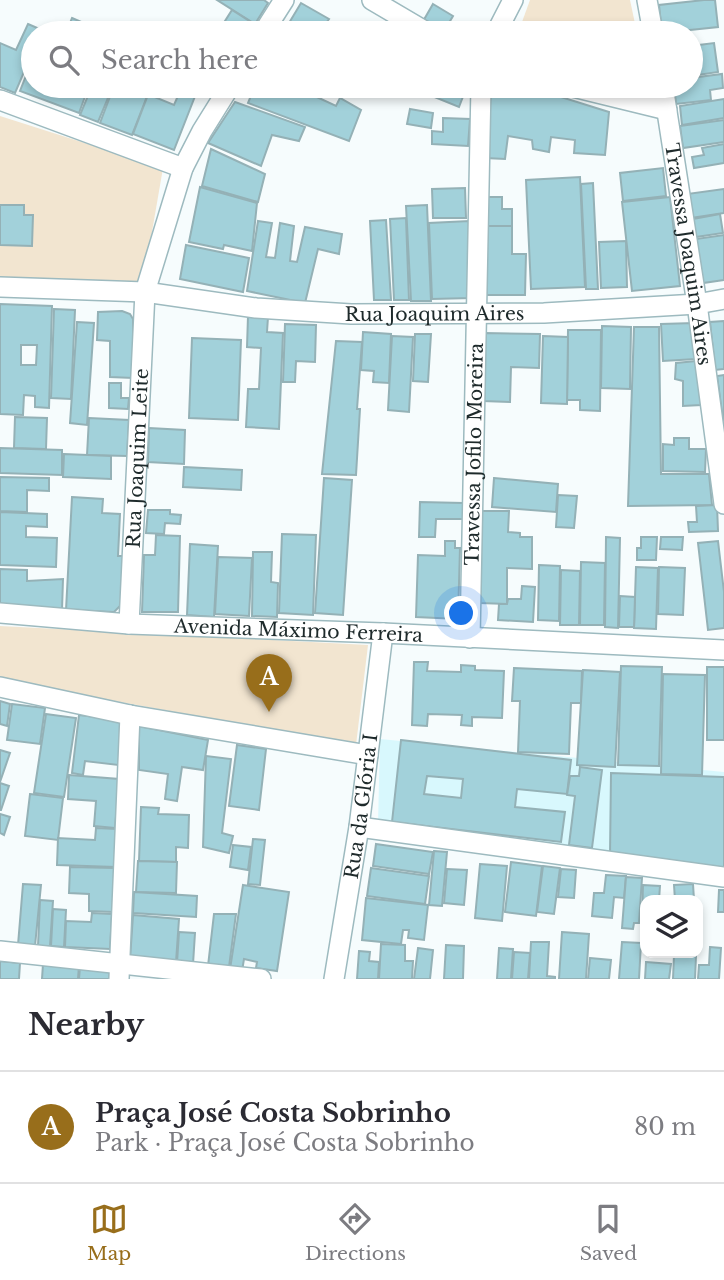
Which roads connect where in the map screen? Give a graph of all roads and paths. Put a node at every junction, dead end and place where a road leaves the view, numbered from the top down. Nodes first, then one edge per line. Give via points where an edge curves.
1 (284, 0) edge
2 (372, 0) edge
3 (513, 0) edge
4 (647, 0) edge
5 (271, 21) edge
6 (408, 21) edge
7 (502, 21) edge
8 (651, 21) edge
9 (223, 98) edge
10 (481, 98) edge
11 (618, 98) edge
12 (665, 98) edge
13 (0, 100) edge
14 (667, 110) junction
15 (183, 168) junction
16 (0, 287) edge
17 (145, 292) junction
18 (724, 299) edge
19 (697, 304) junction
20 (477, 313) junction
21 (724, 504) edge
22 (0, 613) edge
23 (129, 624) junction
24 (383, 633) junction
25 (470, 638) junction
26 (724, 650) edge
27 (0, 687) edge
28 (130, 715) junction
29 (368, 755) junction
30 (359, 827) junction
31 (724, 877) edge
32 (0, 951) edge
33 (120, 972) edge
34 (261, 979) edge
35 (334, 979) edge

1 - 5 street
2 - 6 street
3 - 7 street
4 - 8 street
9 - 15 street, Rua Joaquim Leite
10 - 20 street, Travessa Jofilo Moreira
11 - 14 street
12 - 14 street, Travessa Joaquim Aires
13 - 15 street
14 - 19 street, Travessa Joaquim Aires
15 - 17 street, Rua Joaquim Leite
16 - 17 street, Rua Joaquim Aires
17 - 20 street, Rua Joaquim Aires via 256,308 351,314
17 - 23 street, Rua Joaquim Leite
18 - 19 street, Rua Joaquim Aires
19 - 20 street, Rua Joaquim Aires
19 - 21 street, Travessa Joaquim Aires
20 - 25 street, Travessa Jofilo Moreira
22 - 23 street, Avenida Máximo Ferreira
23 - 24 street, Avenida Máximo Ferreira
24 - 25 street, Avenida Máximo Ferreira
24 - 29 street, Rua da Glória I
25 - 26 street, Avenida Máximo Ferreira
27 - 28 street
28 - 29 street
28 - 33 street
29 - 30 street, Rua da Glória I
30 - 31 street
30 - 35 street, Rua da Glória I
32 - 33 street
33 - 34 street

